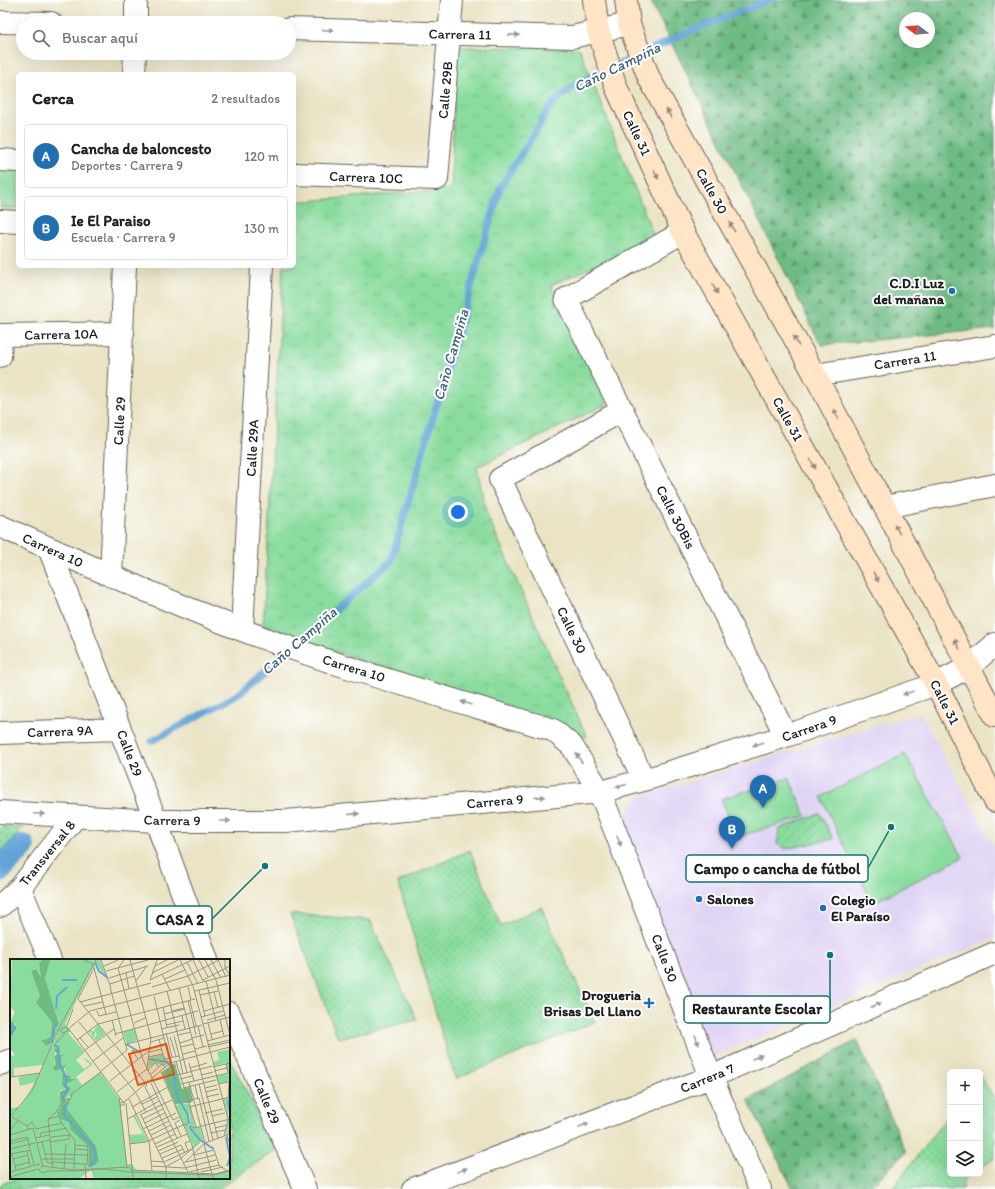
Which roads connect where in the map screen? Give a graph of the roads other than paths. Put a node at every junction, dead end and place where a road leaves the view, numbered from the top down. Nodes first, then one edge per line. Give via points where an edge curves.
1 (136, 0) edge
2 (452, 0) edge
3 (594, 0) edge
4 (626, 0) edge
5 (136, 16) edge
6 (0, 22) edge
7 (16, 22) edge
8 (629, 24) junction
9 (296, 29) edge
10 (598, 30) junction
11 (450, 34) junction
12 (135, 60) edge
13 (134, 72) edge
14 (0, 160) edge
15 (16, 161) edge
16 (296, 174) edge
17 (437, 179) joint
18 (0, 221) edge
19 (16, 222) edge
20 (684, 232) junction
21 (125, 268) edge
22 (262, 268) edge
23 (123, 333) junction
24 (0, 342) edge
25 (995, 346) edge
26 (815, 375) junction
27 (622, 410) junction
28 (995, 485) edge
29 (885, 507) junction
30 (0, 526) edge
31 (49, 548) junction
32 (111, 576) junction
33 (242, 630) junction
34 (995, 644) edge
35 (969, 667) junction
36 (936, 684) junction
37 (995, 716) edge
38 (120, 729) junction
39 (0, 733) edge
40 (786, 736) junction
41 (644, 780) junction
42 (600, 792) junction
43 (995, 801) edge
44 (0, 812) edge
45 (76, 816) junction
46 (156, 821) junction
47 (20, 888) junction
48 (0, 906) edge
49 (995, 953) edge
50 (50, 959) edge
51 (207, 959) edge
52 (230, 1015) edge
53 (10, 1060) edge
54 (0, 1064) edge
55 (711, 1077) junction
56 (305, 1189) edge
57 (413, 1189) edge
58 (760, 1189) edge

1 - 5 street
2 - 11 street, Calle 29B
3 - 10 main road
4 - 8 main road, Calle 30
6 - 7 street
8 - 10 street, Carrera 11
26 -> 8 main road, Calle 30 via 649,78
9 -> 11 street, Carrera 11
11 -> 10 street, Carrera 11 via 572,37
10 -> 20 main road, Calle 31 via 616,88
11 - 17 street, Calle 29B
12 - 13 street
14 - 15 street
16 - 17 street, Carrera 10C
18 - 19 street
20 - 27 street, Calle 30Bis via 566,299
20 -> 36 main road, Calle 31
21 - 23 street, Calle 29
22 - 33 street, Calle 29A
23 - 24 street, Carrera 10A
23 - 32 street, Calle 29
25 - 26 street, Carrera 11
29 -> 26 main road
27 - 40 street, Calle 30Bis
27 - 41 street, Calle 30 via 500,480
28 - 29 street
35 -> 29 main road
30 - 31 street, Carrera 10
31 - 32 street, Carrera 10
31 - 38 street, Calle 29
32 - 33 street, Carrera 10
42 -> 33 street, Carrera 10 via 572,746 553,730 291,648
34 - 35 street, Carrera 9
35 - 36 street, Carrera 9
35 - 37 main road
36 -> 40 street, Carrera 9
36 - 43 main road, Calle 31
38 - 39 street, Carrera 9A
38 - 46 street, Calle 29
40 -> 41 street, Carrera 9
41 -> 42 street, Carrera 9
46 -> 42 street, Carrera 9 via 286,821
42 -> 55 street, Calle 30
44 -> 45 street, Carrera 9
45 - 46 street, Carrera 9
45 - 47 street, Transversal 8
46 - 51 street, Calle 29
47 - 48 street, Transversal 8
47 - 50 street
55 -> 49 street, Carrera 7
52 - 56 street, Calle 29
53 - 54 street
57 -> 55 street, Carrera 7
55 - 58 street, Calle 30

